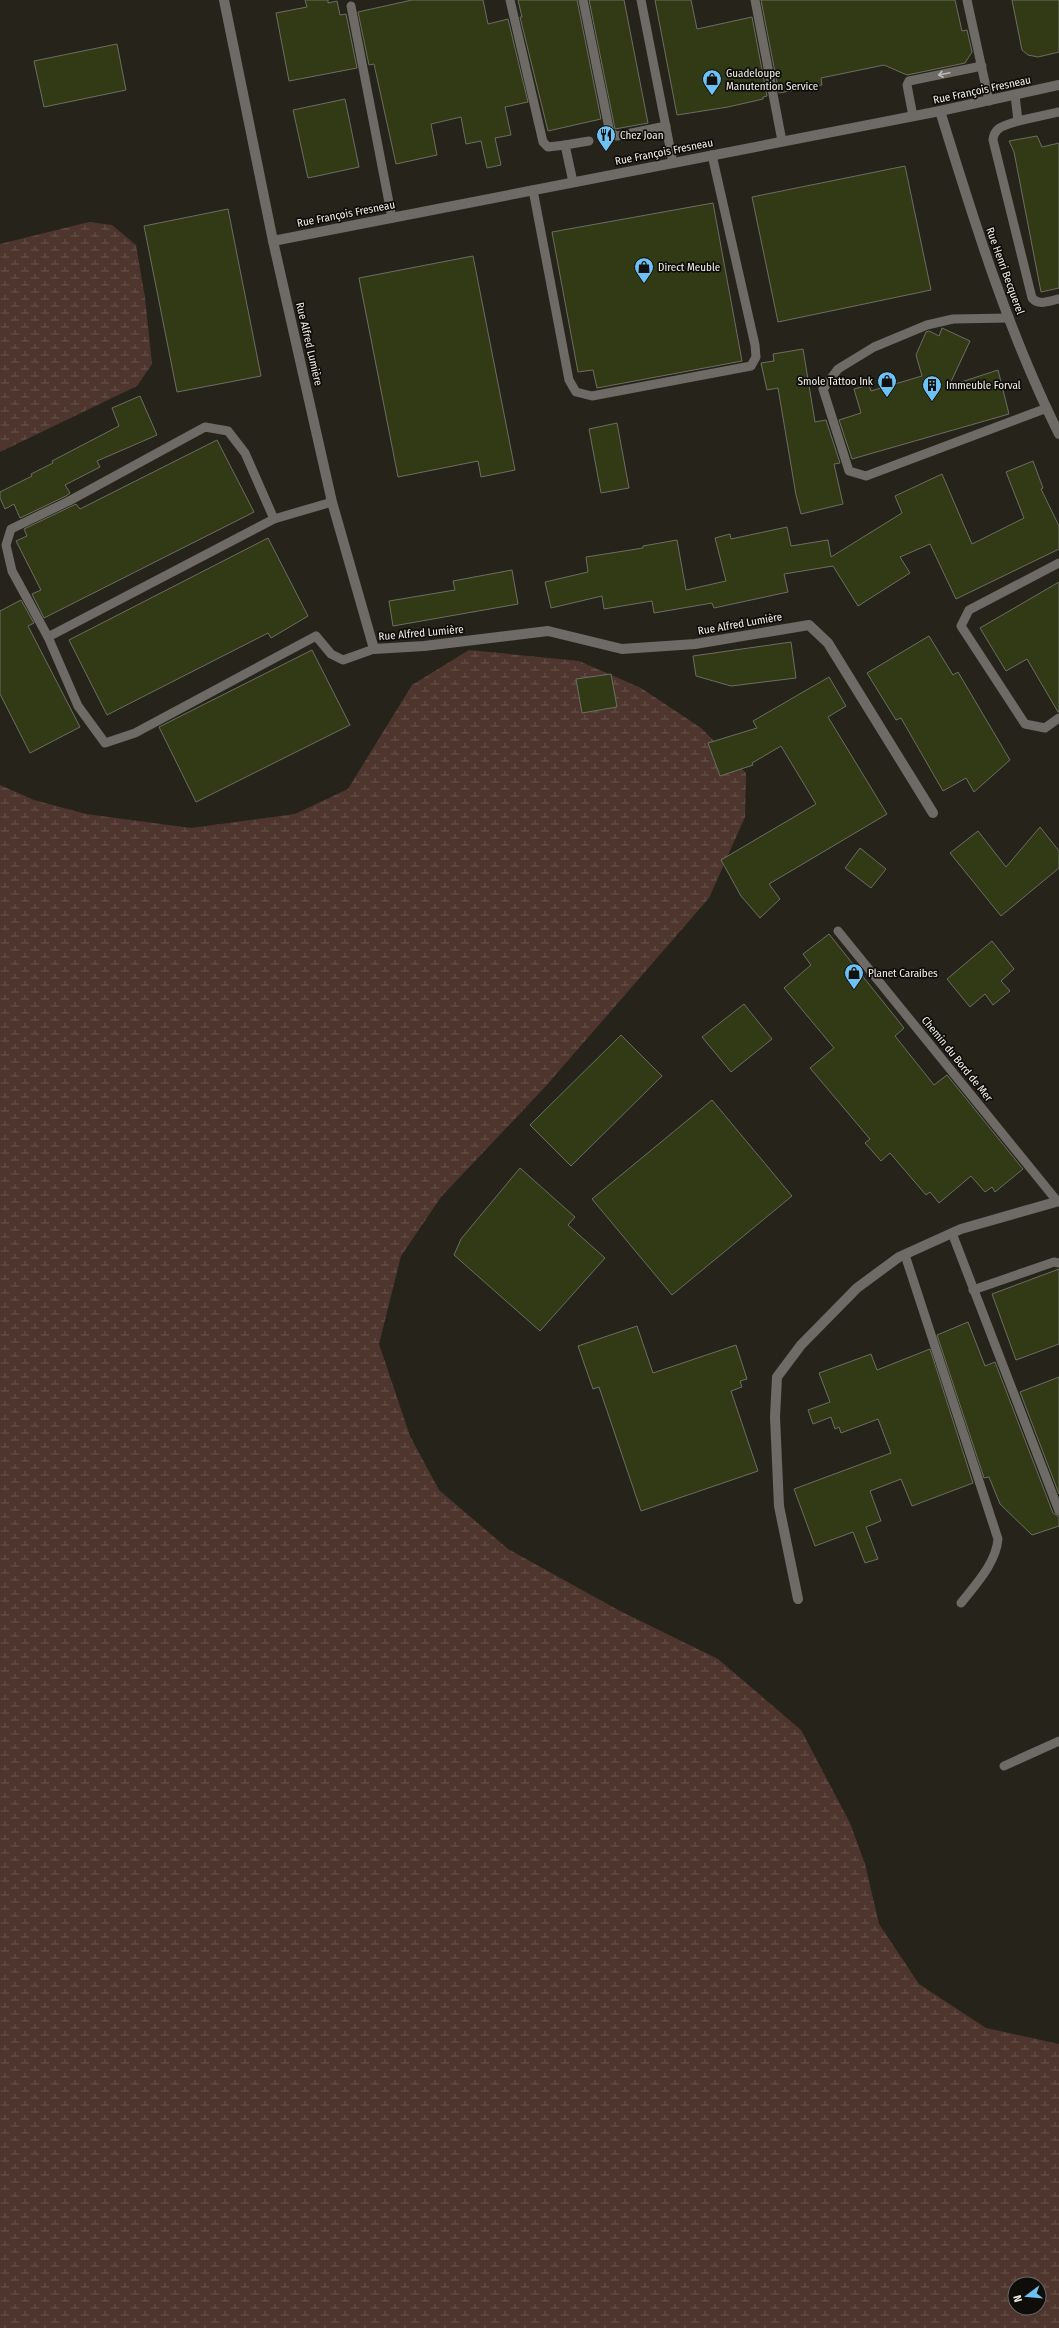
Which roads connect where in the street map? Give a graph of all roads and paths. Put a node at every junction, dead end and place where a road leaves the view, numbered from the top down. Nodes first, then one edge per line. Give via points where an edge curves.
1 (224, 0) edge
2 (510, 0) edge
3 (583, 0) edge
4 (641, 0) edge
5 (755, 0) edge
6 (967, 0) edge
7 (351, 6) dead end
8 (982, 66) junction
9 (1059, 85) edge
10 (1015, 95) junction
11 (990, 101) junction
12 (940, 111) junction
13 (1059, 112) edge
14 (913, 116) junction
15 (1018, 121) junction
16 (666, 126) junction
17 (589, 141) dead end
18 (782, 141) junction
19 (564, 145) junction
20 (712, 155) junction
21 (673, 163) junction
22 (573, 182) junction
23 (533, 190) junction
24 (392, 218) junction
25 (274, 241) junction
26 (1059, 299) edge
27 (1009, 318) junction
28 (1047, 408) junction
29 (1059, 434) edge
30 (332, 502) junction
31 (274, 518) junction
32 (1059, 563) edge
33 (48, 637) junction
34 (374, 649) junction
35 (1059, 718) edge
36 (933, 813) dead end
37 (838, 931) dead end
38 (1058, 1201) edge
39 (952, 1233) junction
40 (905, 1255) junction
41 (1059, 1263) edge
42 (973, 1290) junction
43 (1059, 1511) edge
44 (798, 1599) dead end
45 (962, 1603) dead end
46 (1059, 1741) edge
47 (1004, 1766) dead end

1 - 25 street, Rue Alfred Lumière
2 - 19 lane via 543,142 548,147
3 - 16 lane via 610,133 617,136
4 - 16 lane
5 - 18 lane
6 - 8 lane
7 - 24 lane
8 - 11 lane
8 -> 14 lane via 909,81 907,85
9 - 10 street, Rue François Fresneau
10 - 11 street, Rue François Fresneau
10 - 15 lane
11 - 12 street, Rue François Fresneau
12 - 14 street, Rue François Fresneau
12 - 27 street, Rue Henri Becquerel via 978,234
13 - 15 lane
14 - 18 street, Rue François Fresneau
15 - 26 lane via 999,128 994,133 993,140 1032,298 1041,303
16 - 21 lane
17 - 19 lane
18 - 20 street, Rue François Fresneau
19 - 22 lane
20 - 21 street, Rue François Fresneau
20 - 23 lane via 755,345 756,357 751,366 592,396 576,392 569,380
21 - 22 street, Rue François Fresneau
22 - 23 street, Rue François Fresneau
23 - 24 street, Rue François Fresneau
24 - 25 street, Rue François Fresneau
25 - 30 street, Rue Alfred Lumière
27 - 28 street, Rue Henri Becquerel
27 - 28 lane via 953,320 927,325 874,347 838,369 823,390 849,471 866,476
28 - 29 street, Rue Henri Becquerel
30 - 31 lane
30 - 34 street, Rue Alfred Lumière
31 - 33 lane
31 - 33 lane via 245,454 228,431 205,427 69,501 11,529 6,545 12,571
32 - 35 lane via 969,610 962,626 1026,724 1045,728
33 - 34 lane via 78,706 105,743 135,733 316,636 331,654 343,660
34 - 36 street, Rue Alfred Lumière via 424,646 548,631 622,649 695,644 809,625 828,643
37 - 38 lane, Chemin du Bord de Mer
38 - 39 street
39 - 40 street
39 - 42 lane
40 - 44 street via 857,1288 801,1345 777,1377 774,1417 779,1506
40 - 45 lane via 998,1539 997,1549 986,1569
41 - 42 lane via 1054,1262
42 - 43 lane
46 - 47 lane

